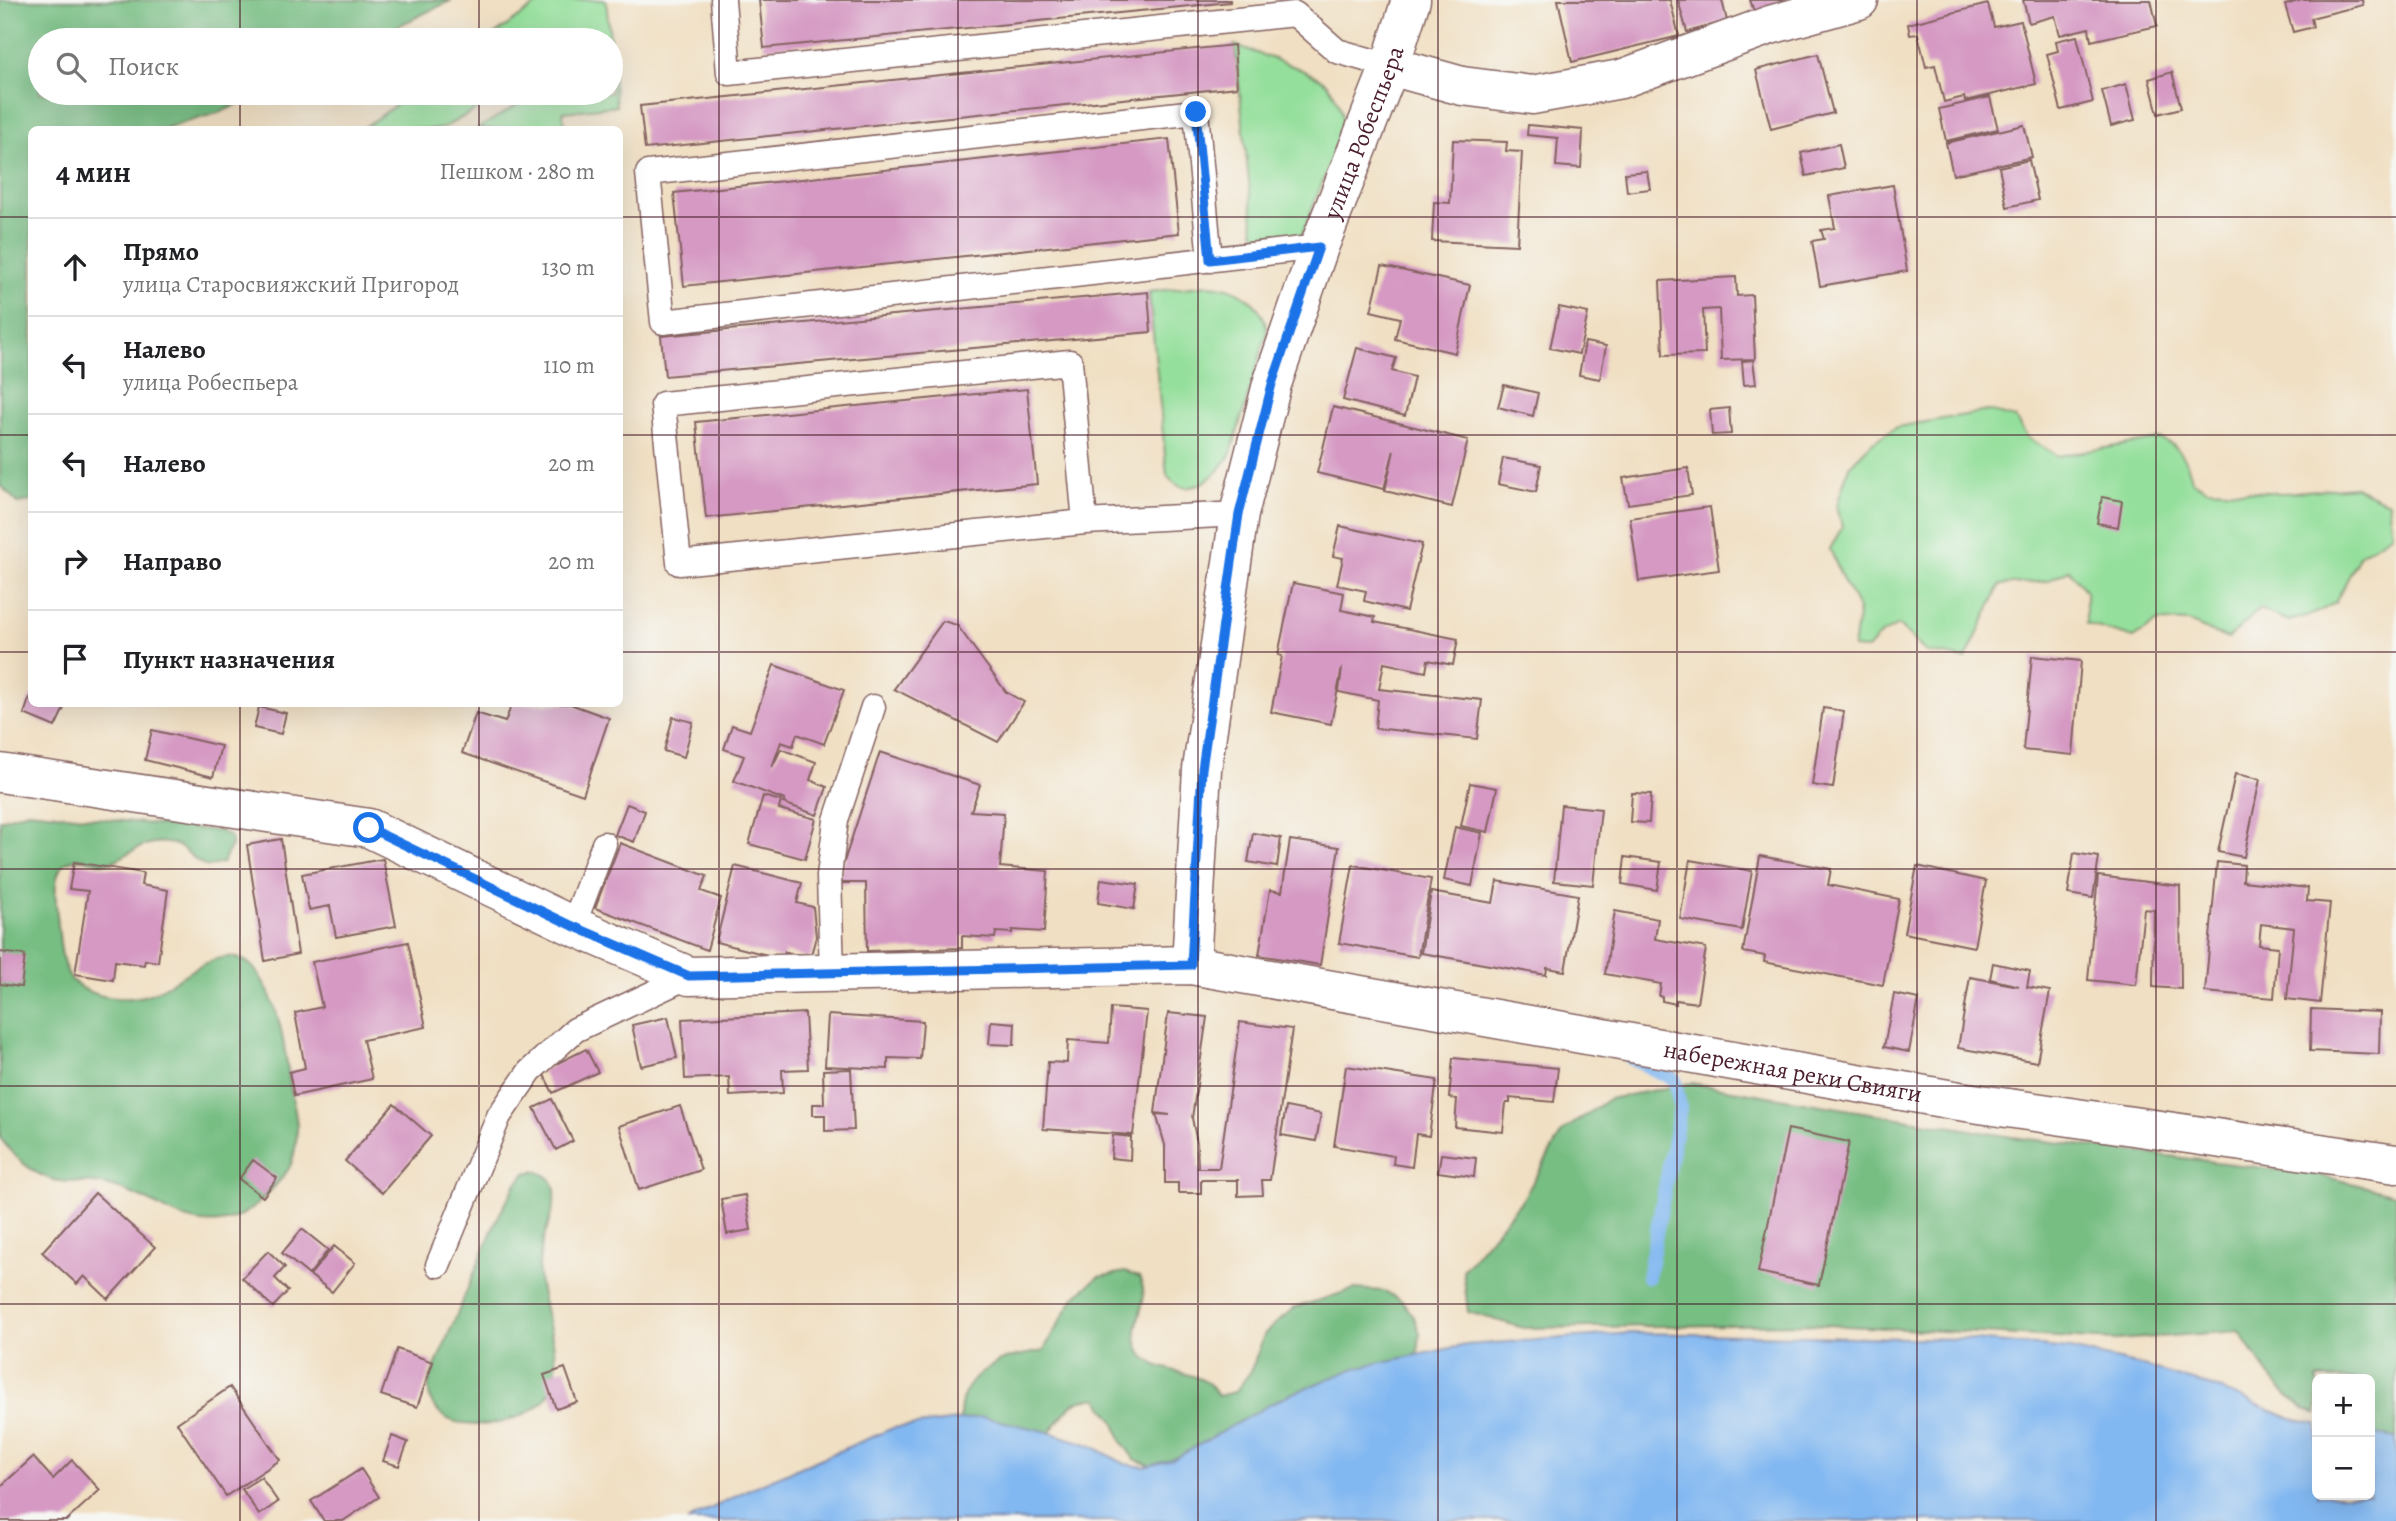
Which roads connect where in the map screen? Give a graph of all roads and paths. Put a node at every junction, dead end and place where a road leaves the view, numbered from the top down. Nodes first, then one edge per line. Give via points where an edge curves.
1 (723, 0) edge
2 (1411, 0) edge
3 (1858, 0) edge
4 (1294, 7) edge
5 (1390, 66) junction
6 (1319, 247) junction
7 (1210, 260) junction
8 (1239, 514) junction
9 (1085, 522) junction
10 (873, 706) dead end
11 (0, 773) edge
12 (604, 844) dead end
13 (573, 926) junction
14 (1191, 965) junction
15 (832, 972) junction
16 (689, 976) junction
17 (2396, 1164) edge
18 (438, 1265) dead end

1 - 4 lane via 729,73
2 - 5 street, улица Робеспьера
3 - 5 street via 1770,25 1621,79 1532,95 1462,86
4 - 5 lane via 1337,51
5 - 6 street, улица Робеспьера
6 - 7 lane
6 - 8 street, улица Робеспьера via 1272,384
7 - 7 lane via 663,322 648,173 1196,112
8 - 9 lane
8 - 14 street, улица Робеспьера via 1202,769
9 - 9 lane via 679,563 663,404 1070,362
10 - 15 lane via 836,820 829,876
11 - 13 street via 369,828
12 - 13 lane
13 - 16 street
14 - 15 street, набережная реки Свияги
14 - 17 street, набережная реки Свияги via 1959,1101
15 - 16 street, набережная реки Свияги
16 - 18 lane via 575,1030 530,1071 499,1116

